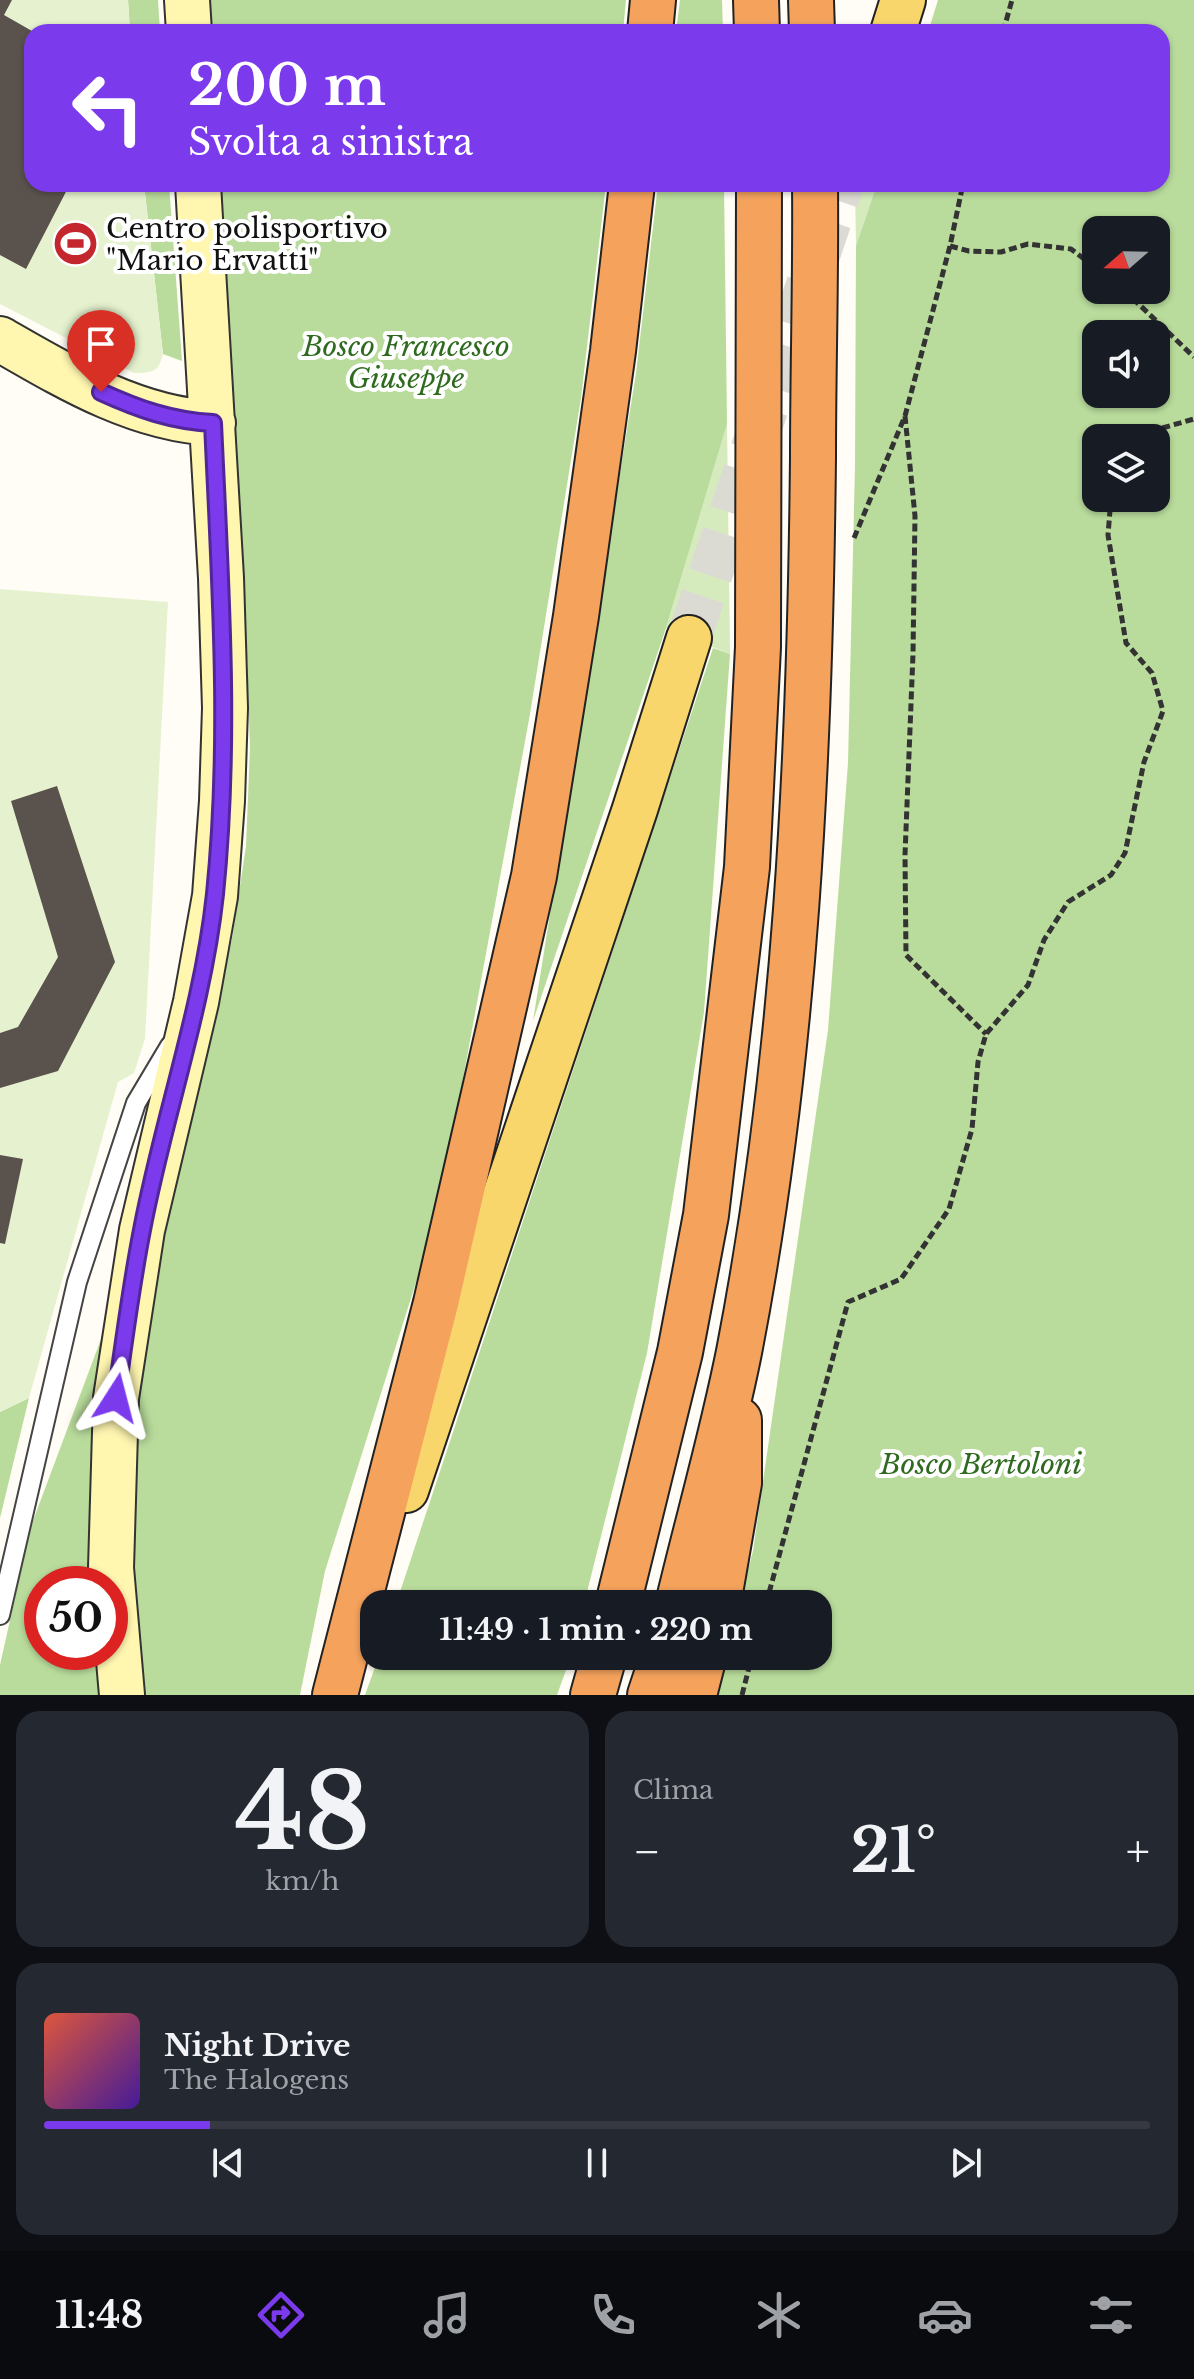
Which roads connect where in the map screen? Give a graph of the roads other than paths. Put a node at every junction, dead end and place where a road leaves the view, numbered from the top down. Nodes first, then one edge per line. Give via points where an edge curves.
1 (187, 0) edge
2 (653, 0) edge
3 (756, 0) edge
4 (811, 0) edge
5 (903, 0) edge
6 (188, 24) edge
7 (651, 24) edge
8 (757, 24) edge
9 (812, 24) edge
10 (896, 24) edge
11 (199, 192) edge
12 (631, 192) edge
13 (759, 192) edge
14 (815, 192) edge
15 (0, 339) edge
16 (213, 423) junction
17 (689, 638) tunnel mouth
18 (196, 1002) junction
19 (739, 1354) junction
20 (621, 1590) edge
21 (681, 1590) edge
22 (720, 1590) edge
23 (0, 1615) edge
24 (600, 1670) edge
25 (658, 1670) edge
26 (700, 1670) edge
27 (122, 1695) edge
28 (336, 1695) edge
29 (593, 1695) edge
30 (650, 1695) edge
31 (694, 1695) edge

1 - 6 main road
2 - 7 highway
3 - 8 highway
4 - 9 highway
5 - 10 main road
11 - 16 main road
12 - 28 highway via 576,616 534,876 436,1303
13 - 20 highway via 758,647 747,867 706,1215 680,1352
14 - 19 highway via 811,643 801,854 778,1082
15 - 16 main road via 79,383 150,413
16 - 18 main road via 225,708 215,896
17 - 28 main road
18 - 23 lane via 136,1103 77,1282
18 - 27 main road via 142,1230 116,1398 111,1568
19 - 21 highway
19 - 22 highway via 739,1483
24 - 29 highway
25 - 30 highway
26 - 31 highway

